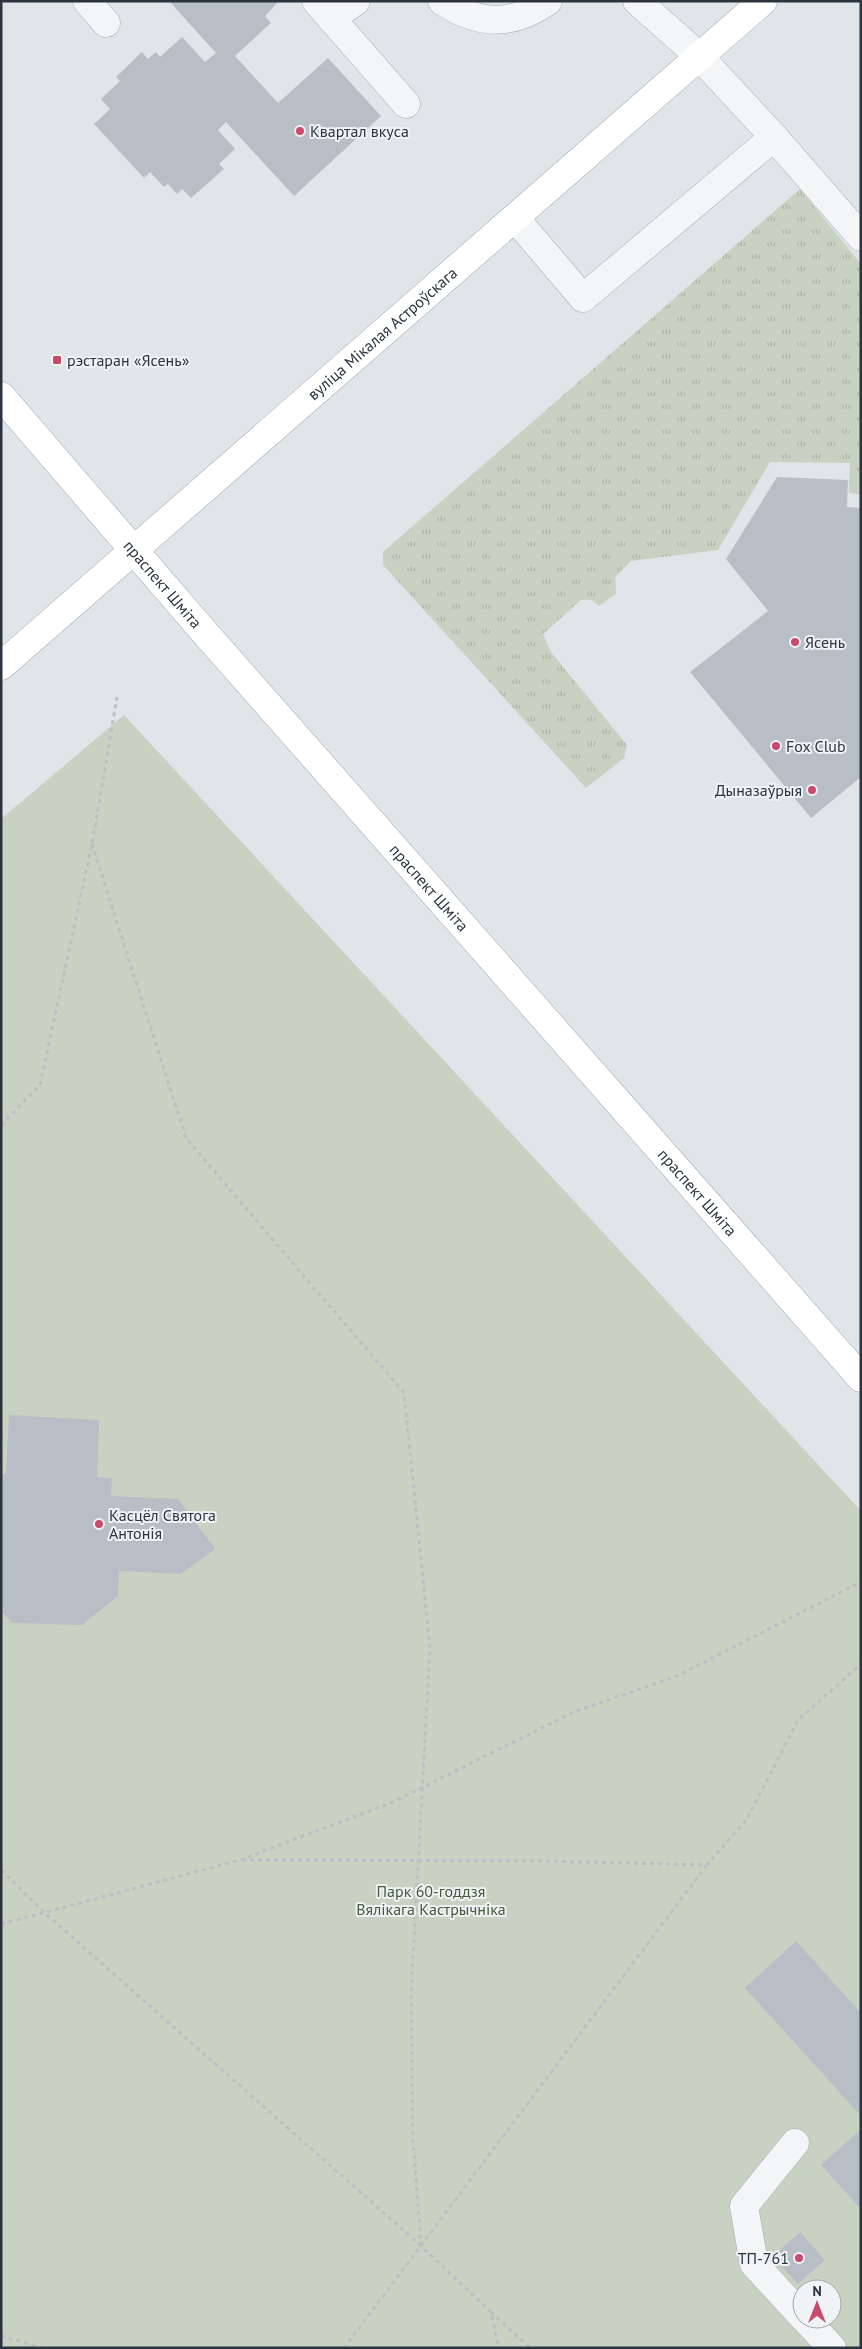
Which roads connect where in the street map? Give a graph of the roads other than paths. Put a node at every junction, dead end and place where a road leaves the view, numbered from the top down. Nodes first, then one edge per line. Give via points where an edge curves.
1 (87, 1) edge
2 (356, 1) edge
3 (442, 1) edge
4 (548, 1) edge
5 (636, 1) edge
6 (763, 1) edge
7 (323, 10) edge
8 (106, 23) dead end
9 (699, 56) junction
10 (406, 104) dead end
11 (774, 137) junction
12 (515, 218) junction
13 (861, 237) edge
14 (1, 396) edge
15 (134, 548) junction
16 (1, 666) edge
17 (861, 1378) edge
18 (795, 2143) dead end
19 (792, 2305) edge
20 (814, 2329) edge
21 (832, 2348) edge

1 - 8 lane
2 - 7 lane
3 - 4 lane via 472,18 501,20 530,14
5 - 9 lane
6 - 9 main road, вуліца Мікалая Астроўскага
7 - 10 lane
9 - 11 lane
9 - 12 main road, вуліца Мікалая Астроўскага
11 - 12 lane via 583,298
11 - 13 lane
12 - 15 main road, вуліца Мікалая Астроўскага
14 - 15 main road, праспект Шміта
15 - 16 main road, вуліца Мікалая Астроўскага
15 - 17 main road, праспект Шміта via 205,633
18 - 19 lane via 744,2206 754,2264
20 - 21 lane

